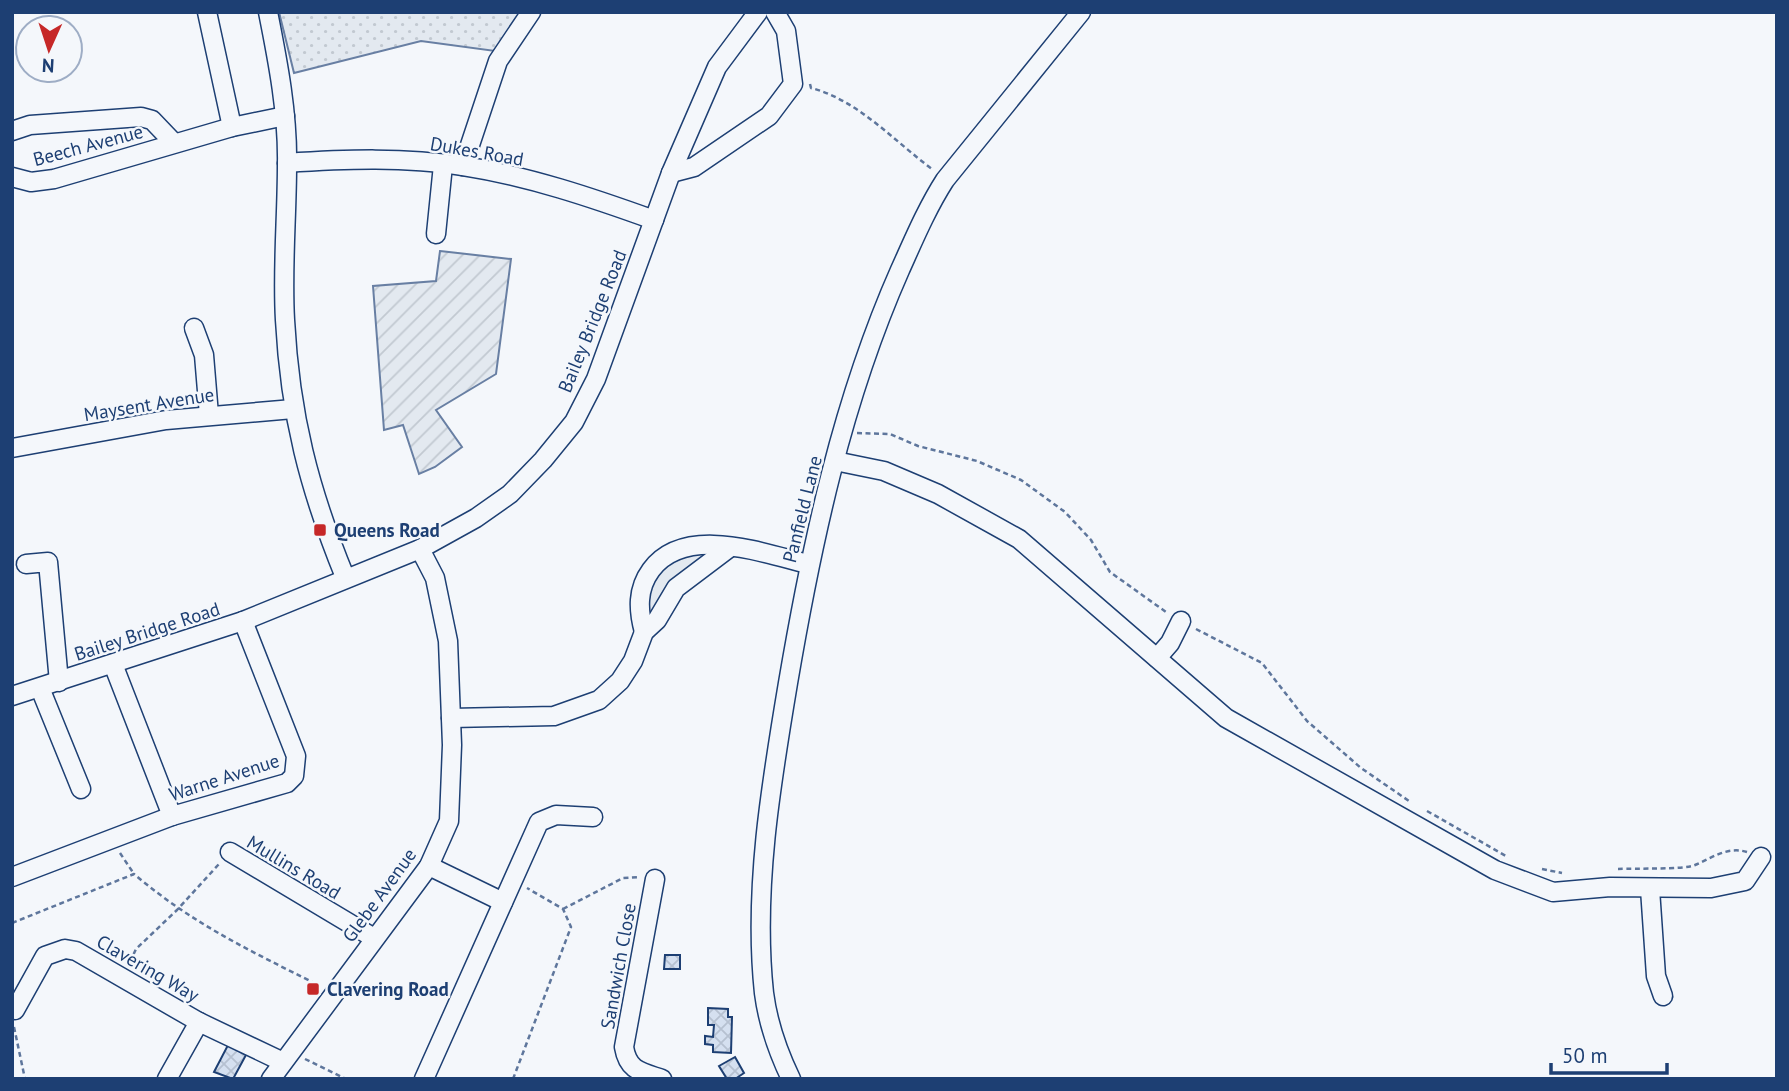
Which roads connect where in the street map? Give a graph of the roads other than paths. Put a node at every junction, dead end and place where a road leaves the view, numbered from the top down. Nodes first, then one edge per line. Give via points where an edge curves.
1 (207, 12) edge
2 (268, 12) edge
3 (531, 12) edge
4 (758, 12) edge
5 (775, 12) edge
6 (1081, 12) edge
7 (285, 116) junction
8 (232, 127) junction
9 (12, 131) edge
10 (174, 143) junction
11 (287, 163) junction
12 (443, 165) junction
13 (463, 166) junction
14 (671, 173) junction
15 (12, 177) edge
16 (654, 220) junction
17 (436, 234) dead end
18 (194, 328) dead end
19 (293, 409) junction
20 (209, 415) junction
21 (12, 448) edge
22 (835, 461) junction
23 (729, 548) junction
24 (420, 549) junction
25 (26, 564) dead end
26 (808, 564) junction
27 (345, 577) junction
28 (243, 621) junction
29 (1181, 621) road end
30 (643, 632) junction
31 (1157, 658) junction
32 (113, 664) junction
33 (59, 682) junction
34 (40, 688) junction
35 (12, 696) edge
36 (451, 718) junction
37 (81, 789) dead end
38 (172, 816) junction
39 (593, 817) dead end
40 (230, 852) road end
41 (1761, 857) road end
42 (429, 866) junction
43 (12, 877) edge
44 (655, 879) road end
45 (1650, 889) junction
46 (503, 902) junction
47 (374, 938) junction
48 (1663, 996) dead end
49 (14, 1015) edge
50 (199, 1022) junction
51 (286, 1056) junction
52 (167, 1079) edge
53 (271, 1079) edge
54 (424, 1079) edge
55 (662, 1079) edge
56 (791, 1079) edge

1 - 8 street
2 - 7 street
3 - 13 street via 498,61
4 - 14 street, Bailey Bridge Road via 717,67
5 - 14 street via 786,31 793,84 769,116 694,167
6 - 22 street, Panfield Lane via 929,205 872,335
7 - 8 street, Beech Avenue
7 - 11 street
8 - 10 street, Beech Avenue
9 - 10 street, Beech Avenue via 30,125 141,117 152,121
10 - 15 street, Beech Avenue via 54,179 31,182
11 - 12 street, Dukes Road via 355,158
11 - 19 street via 283,271
12 - 13 street, Dukes Road
12 - 17 street
13 - 16 street, Dukes Road
14 - 16 street, Bailey Bridge Road
16 - 24 street, Bailey Bridge Road via 596,379 574,422 510,494
18 - 20 street via 204,355
19 - 20 street, Maysent Avenue
19 - 27 street via 318,513
20 - 21 street, Maysent Avenue
22 - 26 street, Panfield Lane
22 - 31 street via 884,471 938,494 1019,539
23 - 26 street
23 - 30 street via 676,588 657,620
23 - 30 street via 692,544 660,559 643,585 639,612
24 - 27 street, Bailey Bridge Road
24 - 36 street, Glebe Avenue via 435,578 448,641
25 - 33 street, Bailey Bridge Road via 48,562
26 - 56 street, Panfield Lane via 768,815 763,894 764,994 770,1027
27 - 28 street, Bailey Bridge Road
28 - 32 street, Bailey Bridge Road
28 - 38 street, Warne Avenue via 296,756 294,776 280,785
29 - 31 street
30 - 36 street via 620,681 585,707 554,716
31 - 45 street via 1226,718 1494,870 1553,892
32 - 33 street, Bailey Bridge Road
32 - 38 street
33 - 34 street, Bailey Bridge Road
34 - 35 street, Bailey Bridge Road
34 - 37 street
36 - 42 street, Glebe Avenue via 449,821
38 - 43 street, Warne Avenue
39 - 46 street via 556,815 540,822
40 - 47 street, Mullins Road
41 - 45 street via 1745,881 1711,888
42 - 46 street
42 - 47 street, Glebe Avenue
44 - 55 street, Sandwich Close via 624,1047 626,1062 634,1070
45 - 48 street via 1656,976
46 - 54 street
47 - 51 street, Glebe Avenue
49 - 50 street, Clavering Way via 45,956 76,951
50 - 51 street, Clavering Way
50 - 52 street
51 - 53 street, Glebe Avenue

